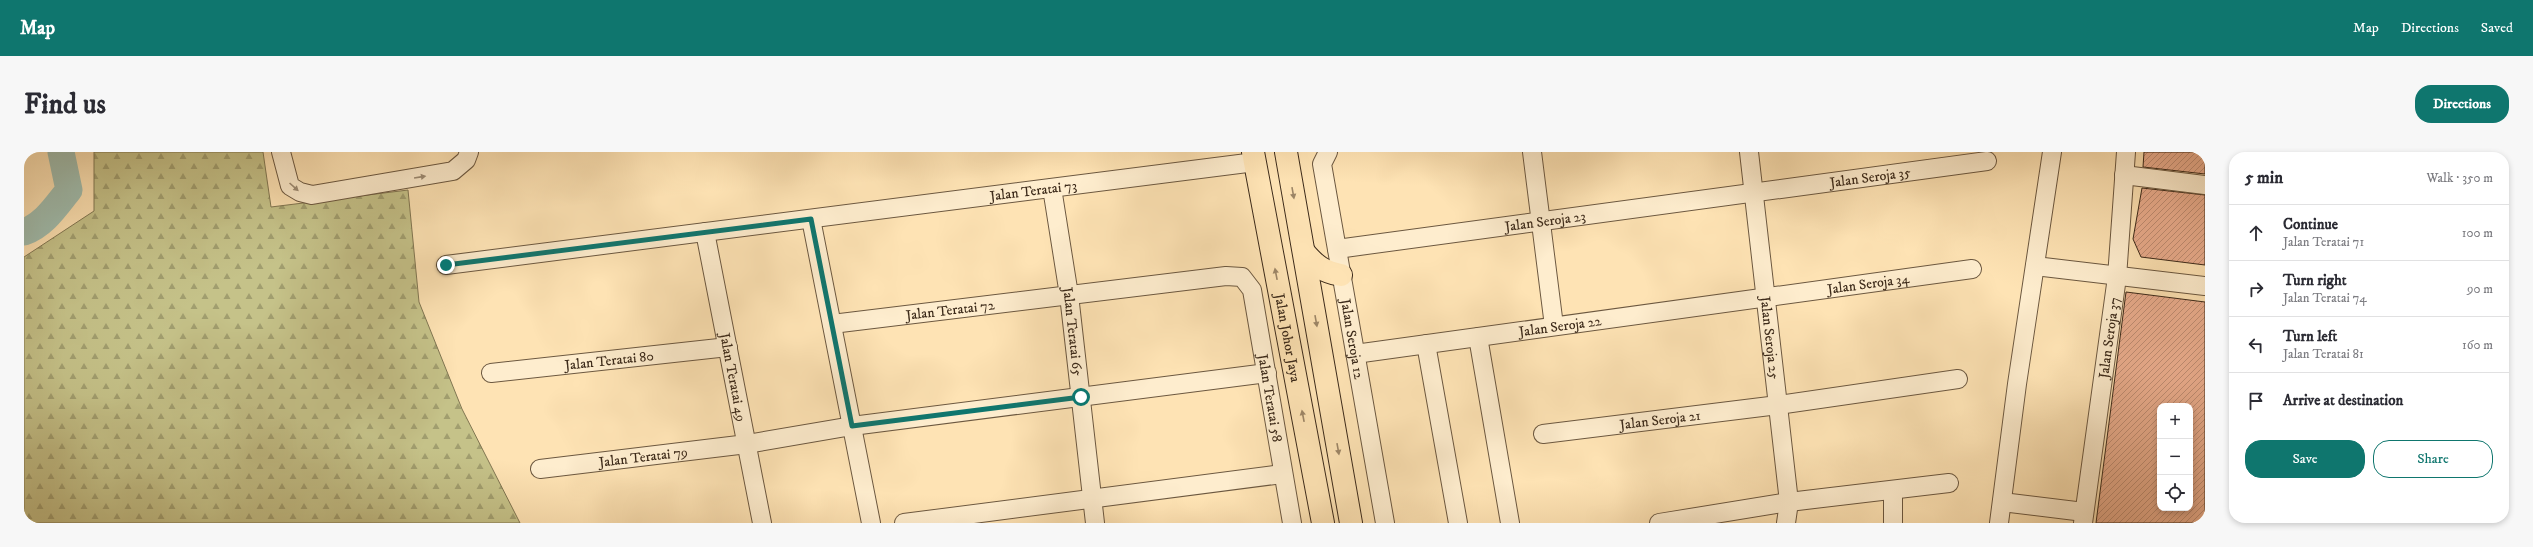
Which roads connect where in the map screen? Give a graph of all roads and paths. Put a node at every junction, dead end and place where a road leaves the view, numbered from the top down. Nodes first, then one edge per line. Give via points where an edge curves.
1 (281, 152) edge
2 (469, 152) edge
3 (1286, 152) edge
4 (1532, 152) edge
5 (1749, 152) edge
6 (2052, 152) edge
7 (2126, 152) edge
8 (1326, 153) edge
9 (1254, 157) edge
10 (1987, 161) dead end
11 (2124, 175) junction
12 (2205, 185) edge
13 (1052, 188) junction
14 (1754, 192) junction
15 (811, 219) junction
16 (1541, 221) junction
17 (705, 232) junction
18 (1336, 249) junction
19 (1304, 252) junction
20 (446, 265) dead end
21 (2035, 266) junction
22 (1972, 269) dead end
23 (1341, 275) junction
24 (1242, 277) joint
25 (2117, 277) junction
26 (2205, 286) edge
27 (1069, 295) junction
28 (1766, 297) junction
29 (832, 324) junction
30 (1554, 326) junction
31 (1478, 337) junction
32 (1426, 344) junction
33 (728, 347) junction
34 (1355, 354) junction
35 (491, 373) dead end
36 (1267, 373) junction
37 (1958, 379) dead end
38 (1081, 397) junction
39 (1778, 405) junction
40 (852, 426) junction
41 (1543, 434) dead end
42 (747, 444) junction
43 (540, 469) dead end
44 (1282, 474) junction
45 (1949, 483) dead end
46 (1893, 490) junction
47 (1093, 499) junction
48 (1789, 502) junction
49 (2002, 502) junction
50 (2083, 518) edge
51 (762, 523) edge
52 (871, 523) edge
53 (904, 523) edge
54 (1095, 523) edge
55 (1292, 523) edge
56 (1323, 523) edge
57 (1351, 523) edge
58 (1385, 523) edge
59 (1458, 523) edge
60 (1510, 523) edge
61 (1659, 523) edge
62 (1786, 523) edge
63 (1893, 523) edge
64 (1999, 523) edge

1 -> 2 street via 290,186 300,192 312,194 453,171 466,160
3 -> 19 main road
4 - 16 street
5 - 14 street, Jalan Seroja 25
6 - 21 street
7 - 11 street, Jalan Seroja 37
8 - 18 street, Jalan Seroja 12 via 1322,164
9 - 13 street, Jalan Teratai 73
56 -> 9 main road, Jalan Johor Jaya
10 - 14 street, Jalan Seroja 35
11 - 12 street
11 - 25 street, Jalan Seroja 37
13 - 15 street, Jalan Teratai 73
13 - 27 street, Jalan Teratai 65
14 - 16 street, Jalan Seroja 23
14 - 28 street, Jalan Seroja 25
15 - 17 street, Jalan Teratai 73
15 - 29 street
16 - 18 street, Jalan Seroja 23
16 - 30 street
17 - 20 street, Jalan Teratai 73
17 - 33 street, Jalan Teratai 49
18 - 23 street, Jalan Seroja 12
19 - 23 main road via 1316,266 1328,273
19 -> 57 main road
21 - 25 street
21 - 49 street via 2016,384
22 - 28 street, Jalan Seroja 34
23 - 34 street, Jalan Seroja 12
24 - 27 street, Jalan Teratai 72 via 1226,276
24 - 36 street, Jalan Teratai 58 via 1252,290
25 - 26 street
25 - 50 street, Jalan Seroja 37
27 - 29 street, Jalan Teratai 72
27 - 38 street, Jalan Teratai 65
28 - 30 street, Jalan Seroja 22
28 - 39 street, Jalan Seroja 25
29 - 40 street
30 - 31 street, Jalan Seroja 22
31 - 32 street, Jalan Seroja 22
31 - 60 street
32 - 34 street, Jalan Seroja 22
32 - 59 street
33 - 35 street, Jalan Teratai 80
33 - 42 street, Jalan Teratai 49
34 - 58 street, Jalan Seroja 12
36 - 38 street, Jalan Teratai 79
36 - 44 street, Jalan Teratai 58
37 - 39 street, Jalan Seroja 21
38 - 40 street, Jalan Teratai 79
38 - 47 street, Jalan Teratai 65
39 - 41 street, Jalan Seroja 21
39 - 48 street, Jalan Seroja 25
40 - 42 street, Jalan Teratai 79
40 - 52 street
42 - 43 street, Jalan Teratai 79
42 - 51 street, Jalan Teratai 49
44 - 47 street
44 - 55 street, Jalan Teratai 58
45 - 46 street
46 - 48 street
46 - 63 street
47 - 53 street
47 - 54 street, Jalan Teratai 65
48 - 61 street
48 - 62 street, Jalan Seroja 25
49 - 50 street
49 - 64 street

